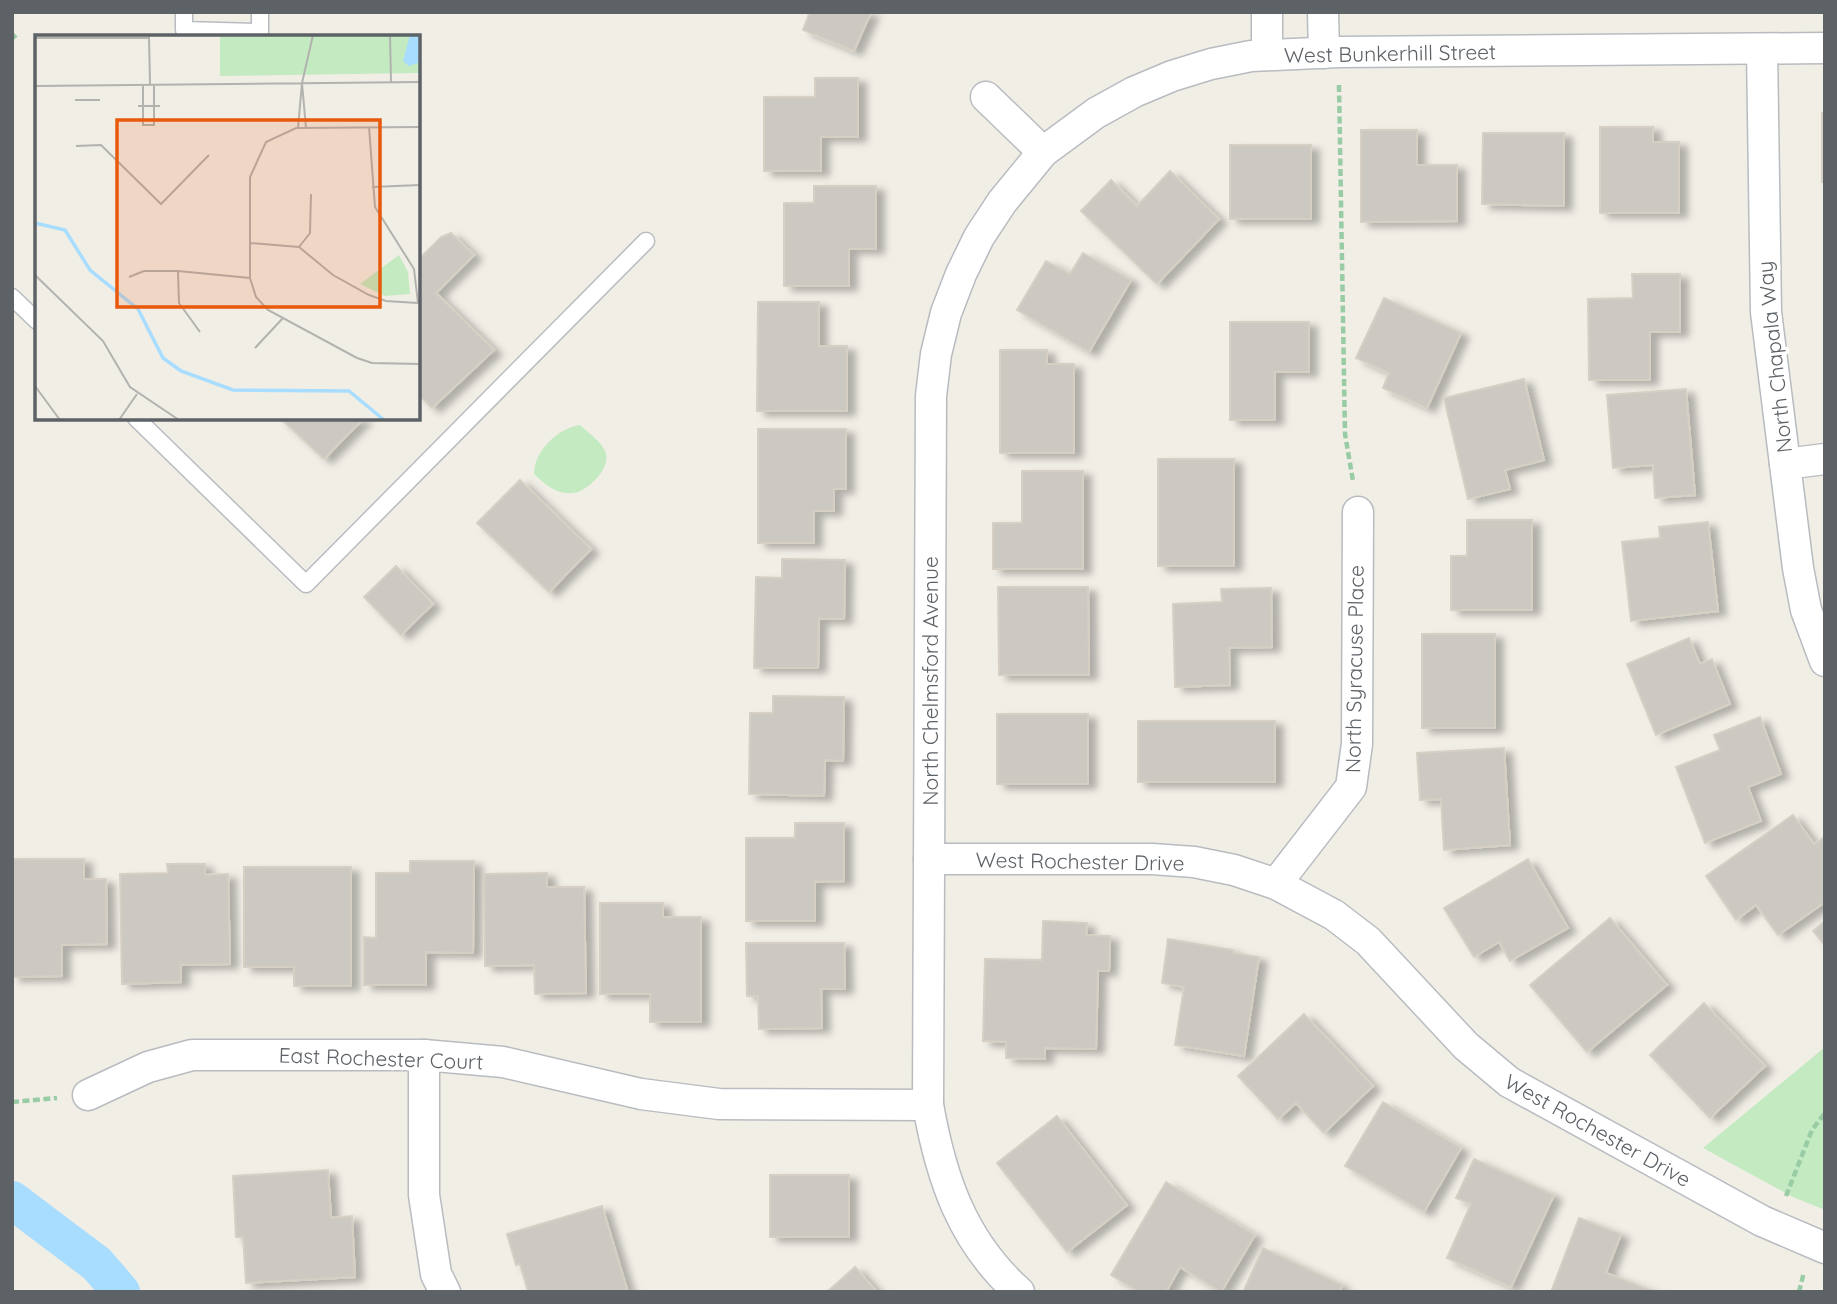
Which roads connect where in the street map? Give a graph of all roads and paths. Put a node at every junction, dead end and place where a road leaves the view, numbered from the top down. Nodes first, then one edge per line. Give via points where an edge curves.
1 (184, 12) edge
2 (260, 12) edge
3 (1267, 12) edge
4 (1323, 12) edge
5 (1825, 48) edge
6 (1762, 49) junction
7 (1331, 53) junction
8 (1267, 55) junction
9 (986, 97) dead end
10 (1043, 152) junction
11 (646, 241) dead end
12 (12, 297) edge
13 (35, 319) edge
14 (138, 420) edge
15 (1825, 459) edge
16 (1785, 464) junction
17 (1357, 512) joint
18 (1825, 661) edge
19 (929, 859) junction
20 (1276, 884) junction
21 (424, 1055) junction
22 (88, 1095) joint
23 (12, 1102) edge
24 (928, 1105) junction
25 (1825, 1113) edge
26 (1773, 1226) junction
27 (1825, 1248) edge
28 (444, 1292) edge
29 (1019, 1292) edge

1 - 2 lane via 184,30 260,32
3 - 8 street
4 - 7 street
5 - 6 street, West Bunkerhill Street
6 - 7 street, West Bunkerhill Street
6 - 16 street, North Chapala Way via 1766,312
7 - 8 street, West Bunkerhill Street
7 - 17 path via 1345,434
8 - 10 street, West Bunkerhill Street via 1211,64 1134,92
9 - 10 street
10 - 19 street, North Chelmsford Avenue via 979,237 951,300 936,354 931,397
11 - 14 lane via 306,584
12 - 13 lane
15 - 16 street
16 - 18 street, North Chapala Way via 1806,610
17 - 20 street, North Syracuse Place via 1357,744 1351,787
19 - 20 street, West Rochester Drive via 1194,862
19 - 24 street, North Chelmsford Avenue
20 - 26 street, West Rochester Drive via 1335,915 1368,941 1466,1046 1509,1082
21 - 22 street, East Rochester Court via 192,1055 148,1067
21 - 24 street, East Rochester Court via 503,1062 641,1094 719,1104
21 - 28 street via 424,1195 436,1275
22 - 23 path
24 - 29 street, North Chelmsford Avenue via 948,1190 972,1237 998,1273
25 - 26 path via 1812,1130
26 - 27 street, West Rochester Drive

